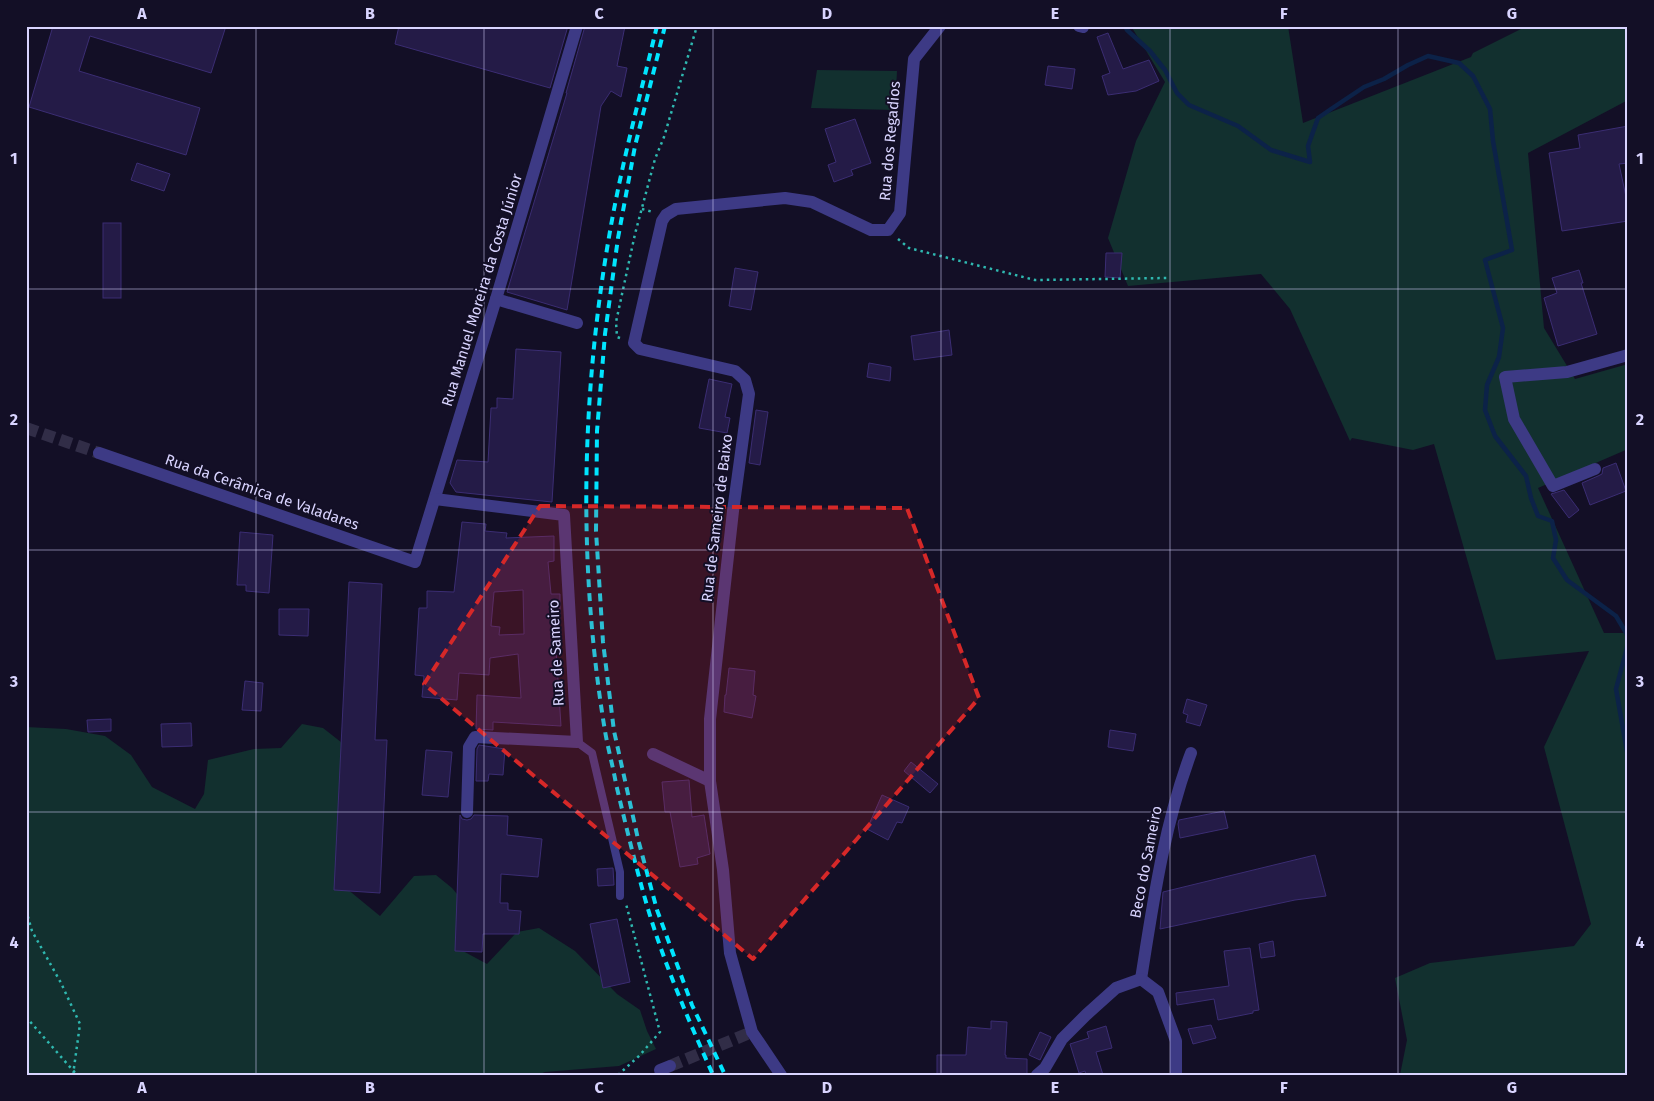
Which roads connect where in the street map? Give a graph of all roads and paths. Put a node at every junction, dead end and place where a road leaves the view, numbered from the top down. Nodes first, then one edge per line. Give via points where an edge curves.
1 (577, 26) edge
2 (697, 26) edge
3 (940, 26) edge
4 (1079, 26) edge
5 (1083, 27) edge
6 (888, 230) junction
7 (1168, 278) dead end
8 (496, 299) junction
9 (577, 323) dead end
10 (617, 337) dead end
11 (1628, 355) edge
12 (99, 453) tunnel mouth
13 (1595, 469) dead end
14 (435, 499) junction
15 (415, 562) joint
16 (576, 742) junction
17 (1191, 753) dead end
18 (653, 754) dead end
19 (710, 781) junction
20 (467, 812) dead end
21 (620, 896) joint
22 (26, 910) edge
23 (1141, 979) junction
24 (26, 1017) edge
25 (73, 1070) junction
26 (73, 1075) edge
27 (77, 1075) edge
28 (618, 1075) edge
29 (781, 1075) edge
30 (1037, 1075) edge
31 (1176, 1075) edge

1 - 8 street, Rua Manuel Moreira da Costa Júnior
2 - 10 path via 635,234 616,322
3 - 6 street, Rua dos Regadios via 914,59 900,213
4 - 5 street
6 - 7 path via 909,248 1035,280
6 - 19 street, Rua de Sameiro de Baixo via 871,230 812,202 785,198 676,209 662,221 634,343 640,349 735,371 745,380 749,394 710,719
8 - 9 street
8 - 14 street, Rua Manuel Moreira da Costa Júnior
11 - 13 street via 1568,372 1505,377 1514,420 1553,486
12 - 15 street, Rua da Cerâmica de Valadares
14 - 15 street, Rua Manuel Moreira da Costa Júnior
14 - 16 street, Rua de Sameiro via 564,515
16 - 20 street via 475,737 469,747
16 - 21 lane via 592,753 620,872
17 - 23 street, Beco do Sameiro via 1178,786 1162,857
18 - 19 street
19 - 29 street, Rua de Sameiro de Baixo via 723,870 730,952 750,1033
21 - 28 path via 624,898 660,1032
22 - 25 path via 32,931 80,1024
23 - 30 street via 1116,988 1086,1015 1062,1039
23 - 31 street via 1158,992 1176,1041
24 - 25 path
25 - 26 path
25 - 27 path

